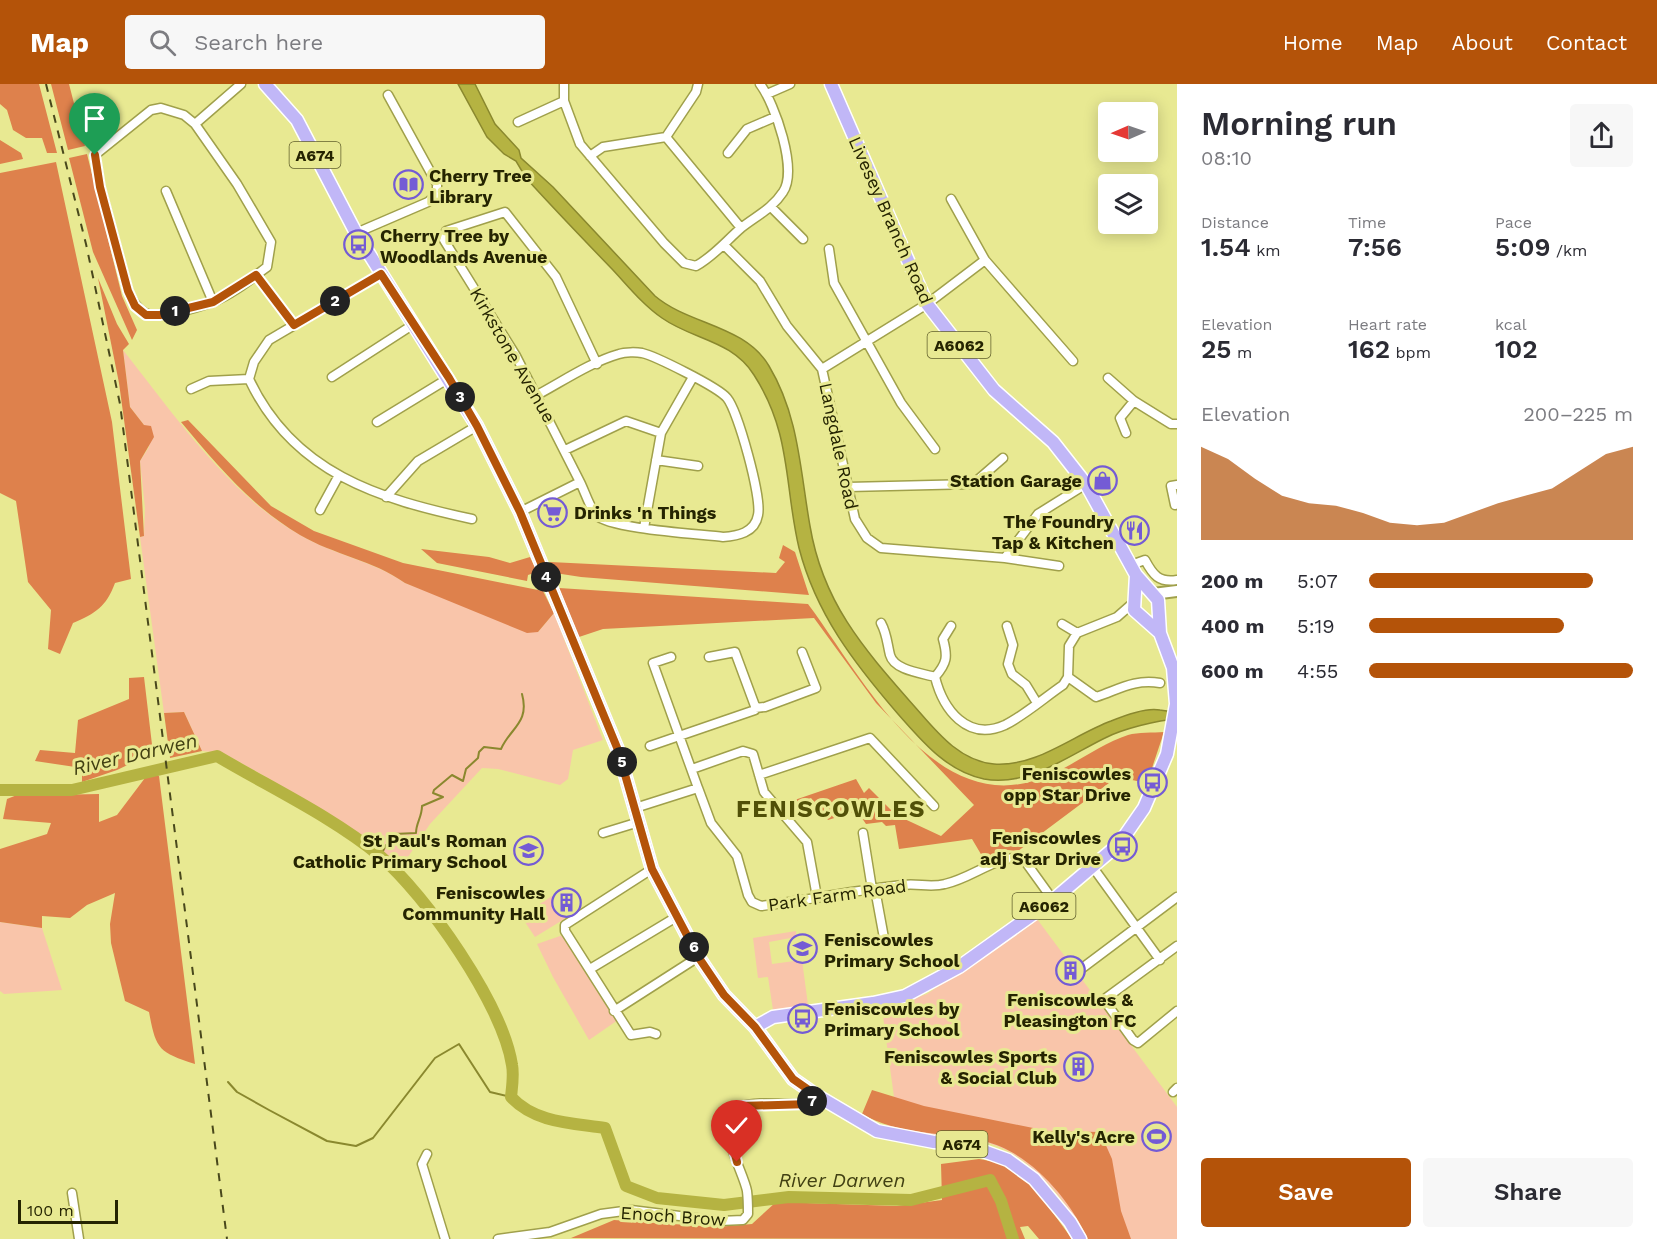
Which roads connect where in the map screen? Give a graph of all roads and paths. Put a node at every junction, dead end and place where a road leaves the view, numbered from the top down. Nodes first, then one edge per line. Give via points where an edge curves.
1 (241, 84) edge
2 (265, 84) edge
3 (564, 84) edge
4 (698, 84) edge
5 (760, 84) edge
6 (790, 84) edge
7 (831, 84) edge
8 (767, 94) junction
9 (388, 95) dead end
10 (564, 101) junction
11 (775, 117) junction
12 (518, 122) dead end
13 (195, 124) junction
14 (666, 137) junction
15 (728, 153) dead end
16 (590, 156) junction
17 (166, 191) dead end
18 (951, 199) dead end
19 (771, 207) junction
20 (741, 228) junction
21 (356, 233) junction
22 (803, 239) dead end
23 (724, 245) junction
24 (829, 249) dead end
25 (985, 260) junction
26 (381, 274) junction
27 (256, 275) junction
28 (213, 302) junction
29 (927, 304) junction
30 (414, 324) junction
31 (294, 325) junction
32 (867, 343) junction
33 (1073, 361) dead end
34 (597, 364) junction
35 (822, 369) junction
36 (332, 377) dead end
37 (693, 377) junction
38 (449, 378) junction
39 (1108, 378) dead end
40 (249, 379) junction
41 (191, 389) dead end
42 (537, 394) junction
43 (1134, 401) junction
44 (377, 422) dead end
45 (1177, 424) edge
46 (477, 426) junction
47 (661, 433) junction
48 (1126, 433) dead end
49 (935, 449) dead end
50 (565, 450) junction
51 (1003, 458) dead end
52 (656, 460) junction
53 (698, 466) dead end
54 (338, 477) junction
55 (580, 482) junction
56 (1086, 484) junction
57 (1177, 485) edge
58 (848, 488) junction
59 (386, 497) junction
60 (1175, 505) dead end
61 (320, 510) dead end
62 (520, 512) junction
63 (472, 519) dead end
64 (644, 528) junction
65 (1005, 558) junction
66 (1059, 566) dead end
67 (1134, 570) junction
68 (1177, 580) edge
69 (1176, 591) edge
70 (1151, 593) junction
71 (1133, 601) junction
72 (1158, 609) junction
73 (1118, 616) junction
74 (1141, 616) junction
75 (881, 622) dead end
76 (1062, 624) dead end
77 (951, 626) dead end
78 (1007, 626) dead end
79 (1077, 633) junction
80 (1160, 633) junction
81 (802, 652) dead end
82 (671, 657) dead end
83 (709, 657) dead end
84 (1175, 668) edge
85 (935, 677) junction
86 (1068, 677) junction
87 (1160, 683) dead end
88 (1036, 703) junction
89 (1176, 704) edge
90 (755, 708) junction
91 (679, 736) junction
92 (650, 746) dead end
93 (692, 769) junction
94 (759, 776) junction
95 (698, 788) junction
96 (934, 806) dead end
97 (635, 808) junction
98 (639, 822) junction
99 (603, 833) dead end
100 (863, 834) dead end
101 (1092, 866) junction
102 (652, 869) junction
103 (873, 889) junction
104 (818, 897) junction
105 (1177, 897) edge
106 (1053, 900) junction
107 (678, 916) junction
108 (1137, 928) junction
109 (884, 938) dead end
110 (1177, 946) edge
111 (1160, 960) junction
112 (692, 961) dead end
113 (590, 969) junction
114 (1081, 969) dead end
115 (615, 1011) junction
116 (1177, 1011) edge
117 (755, 1027) junction
118 (656, 1034) dead end
119 (816, 1095) junction
120 (427, 1154) dead end
121 (72, 1193) dead end
122 (79, 1239) edge
123 (445, 1239) edge
124 (498, 1239) edge
125 (1080, 1239) edge

1 - 13 street
2 - 21 main road, A674 via 297,120
3 - 10 street
4 - 14 street
5 - 8 street
6 - 8 street
7 - 29 main road, Livesey Branch Road / A6062
8 - 11 street
9 - 21 street via 437,183 437,194 428,202
10 - 12 street
10 - 16 street via 580,144
11 - 15 street via 747,129
11 - 19 street via 789,167 784,191
13 - 27 street via 237,183 271,243 267,267
13 - 28 street via 175,111 150,110 95,155 100,187 135,306 146,315 160,315
14 - 16 street via 603,147
14 - 20 street
16 - 23 street via 684,263 696,266
17 - 28 street
18 - 25 street
19 - 20 street
19 - 22 street
20 - 23 street
21 - 26 main road, A674
23 - 35 street via 760,281 787,326
24 - 32 street via 834,283
25 - 29 street, Langdale Road
25 - 33 street
26 - 30 main road, A674
26 - 31 street
27 - 28 street
27 - 31 street
29 - 32 street, Langdale Road
29 - 56 main road, Livesey Branch Road / A6062 via 994,390 1053,442
30 - 36 street
30 - 38 main road, A674
31 - 40 street via 270,340 254,362
32 - 35 street, Langdale Road
32 - 49 street via 901,403
34 - 37 street, Kirkstone Avenue via 620,353 643,353
34 - 42 street, Kirkstone Avenue
34 - 42 street, Kirkstone Avenue via 556,277 505,212 446,231 444,240
35 - 58 street, Langdale Road
37 - 47 street
37 - 64 street, Kirkstone Avenue via 726,397 736,413 758,499 758,517 750,531 738,536
38 - 44 street
38 - 46 main road, A674
39 - 43 street
40 - 41 street via 209,381
40 - 54 street via 268,414
42 - 50 street, Kirkstone Avenue
43 - 45 street
43 - 48 street via 1120,418
46 - 59 street via 418,461
46 - 62 main road, A674
47 - 50 street via 626,421
47 - 52 street
50 - 55 street, Kirkstone Avenue
51 - 58 street via 973,484
52 - 53 street
52 - 64 street
54 - 59 street
54 - 61 street
55 - 62 street
55 - 64 street, Kirkstone Avenue via 596,514 605,521
56 - 65 street via 1038,514
56 - 67 main road, Livesey Branch Road / A6062
57 - 60 street via 1170,490
58 - 65 street, Langdale Road via 855,519 867,538 881,548
59 - 63 street
62 - 97 main road, A674 via 618,750
65 - 66 street, Langdale Road
67 - 68 street via 1145,560 1153,574 1166,582
67 - 70 main road, Livesey Branch Road / A6062
67 - 71 main road, Livesey Branch Road / A6062
69 - 70 street
69 - 72 street
70 - 71 main road via 1141,593
70 - 72 main road, Livesey Branch Road / A6062 via 1158,600
71 - 73 street
71 - 74 main road, Livesey Branch Road / A6062 via 1134,610
72 - 74 main road via 1153,615
72 - 80 main road, Livesey Branch Road / A6062
73 - 74 street
73 - 79 street
74 - 80 main road, Livesey Branch Road / A6062
75 - 85 street via 890,657 896,665
76 - 79 street
77 - 85 street via 943,639 946,664
78 - 88 street via 1013,645 1008,664 1011,674 1026,685
79 - 86 street via 1069,646
80 - 84 main road, Livesey Branch Road / A6062
81 - 90 street via 816,688
82 - 91 street, Park Farm Road via 653,663
83 - 90 street via 735,652
84 - 89 main road, Livesey Branch Road / A6062
85 - 88 street via 947,710 974,727 1004,725
86 - 87 street via 1096,697 1126,683
86 - 88 street via 1063,685
89 - 101 main road, Livesey Branch Road / A6062 via 1164,763 1144,808 1119,844
90 - 91 street
91 - 92 street
91 - 93 street, Park Farm Road
93 - 94 street via 743,751 753,754
93 - 95 street, Park Farm Road
94 - 96 street via 870,738
94 - 104 street via 764,792 807,842
95 - 97 street
95 - 104 street, Park Farm Road via 711,823 737,856 752,902 761,906
97 - 98 main road, A674
98 - 99 street
98 - 102 main road, A674
100 - 103 street
101 - 106 main road, Livesey Branch Road / A6062
101 - 108 street
102 - 107 main road, A674
102 - 113 street via 565,925
103 - 104 street, Park Farm Road
103 - 106 street, Park Farm Road via 945,884 1007,857 1022,857
103 - 109 street
105 - 108 street
106 - 117 main road, Livesey Branch Road / A6062 via 958,967 905,996 773,1017
107 - 113 street
107 - 117 main road, A674 via 724,995
108 - 111 street
108 - 114 street
110 - 111 street
111 - 116 street via 1106,998 1107,1004 1138,1043
112 - 115 street
113 - 115 street
115 - 118 street via 631,1035
117 - 119 main road, A674 via 793,1079
119 - 124 street, Enoch Brow via 810,1104 742,1106 732,1112 729,1135 747,1190 746,1217 720,1221 631,1210 595,1215 550,1232
119 - 125 main road, A674 via 877,1131 964,1144 1008,1160 1034,1179
120 - 123 street via 422,1164
121 - 122 street

